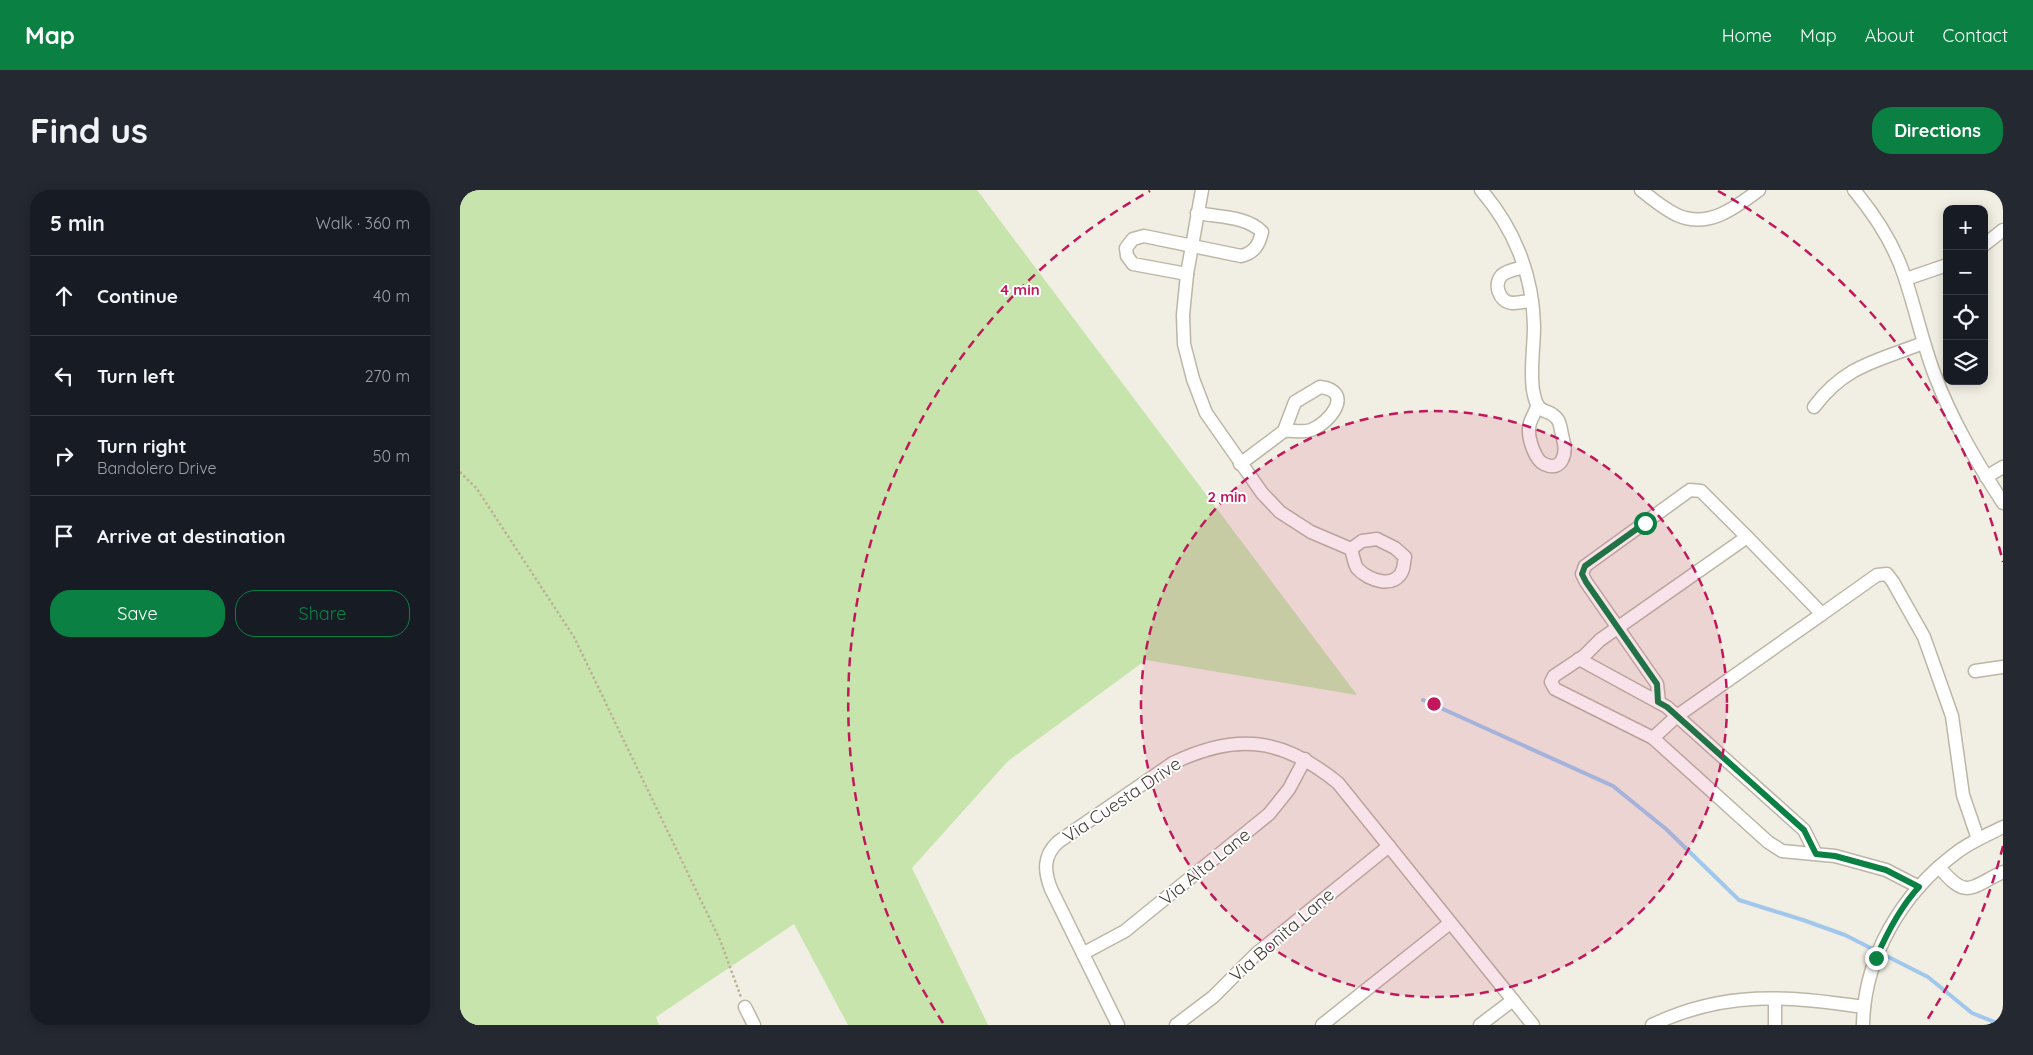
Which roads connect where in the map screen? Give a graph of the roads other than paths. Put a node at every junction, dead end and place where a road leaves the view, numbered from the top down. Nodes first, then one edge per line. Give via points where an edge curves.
1 (1202, 190) edge
2 (1481, 190) edge
3 (1641, 190) edge
4 (1759, 190) edge
5 (1854, 190) edge
6 (1197, 213) junction
7 (2003, 230) edge
8 (1988, 242) edge
9 (1192, 245) junction
10 (1943, 266) edge
11 (1524, 267) junction
12 (1187, 274) junction
13 (1906, 279) junction
14 (1532, 301) junction
15 (1923, 343) junction
16 (1537, 406) dead end
17 (1814, 407) dead end
18 (1284, 431) dead end
19 (1240, 464) junction
20 (2003, 467) edge
21 (1986, 477) junction
22 (2003, 503) edge
23 (1747, 537) junction
24 (1351, 549) dead end
25 (1822, 614) junction
26 (1618, 628) junction
27 (1579, 659) junction
28 (2003, 667) edge
29 (1975, 671) dead end
30 (1658, 702) junction
31 (1677, 716) junction
32 (1654, 738) junction
33 (1305, 759) junction
34 (2003, 827) edge
35 (1978, 839) junction
36 (1389, 846) junction
37 (1816, 854) junction
38 (1939, 867) junction
39 (2003, 872) edge
40 (1919, 887) junction
41 (1450, 923) junction
42 (1084, 953) junction
43 (1775, 999) junction
44 (1513, 1000) junction
45 (745, 1007) road end
46 (1864, 1007) junction
47 (754, 1025) edge
48 (1118, 1025) edge
49 (1176, 1025) edge
50 (1322, 1025) edge
51 (1480, 1025) edge
52 (1533, 1025) edge
53 (1652, 1025) edge
54 (1775, 1025) edge
55 (1863, 1025) edge

1 - 6 street
2 - 11 street via 1509,229
3 - 4 street via 1678,216 1709,218 1733,210
5 - 13 street via 1890,244
6 - 9 street
6 - 9 street via 1247,222 1262,232 1260,242 1250,254 1241,256
7 - 8 street
9 - 12 street
9 - 12 street via 1144,236 1133,239 1126,248 1133,264
10 - 13 street
11 - 14 street
11 - 14 street via 1503,274 1497,286 1505,301
12 - 19 street via 1184,344 1193,379 1206,413
13 - 15 street
14 - 16 street via 1531,370
15 - 17 street via 1846,374
15 - 21 street via 1950,412
18 - 19 street
19 - 24 street via 1280,512 1311,532
20 - 21 street
21 - 22 street
23 - 25 street
23 - 26 street
23 - 26 street via 1701,491 1690,490 1585,566 1582,574 1586,582
25 - 31 street
25 - 35 street via 1878,575 1887,574 1893,582 1924,637 1952,716 1963,795
26 - 27 street
26 - 30 street via 1657,684
27 - 30 street
27 - 32 street via 1554,676 1551,682 1555,689
28 - 29 street
30 - 31 street
31 - 32 street
31 - 37 street via 1804,830
32 - 37 street via 1768,842 1782,851
33 - 36 street, Via Cuesta Drive via 1338,783
33 - 42 street, Via Alta Lane via 1289,789 1269,814 1125,930
33 - 42 street, Via Cuesta Drive via 1287,750 1251,744 1214,747 1193,754 1173,764 1058,842 1047,857 1047,878
34 - 35 street
35 - 38 street
36 - 41 street, Via Cuesta Drive
36 - 49 street, Via Bonita Lane via 1256,954 1213,997
37 - 40 street via 1886,870
38 - 39 street via 1964,889
38 - 40 street
40 - 46 street via 1883,942
41 - 44 street, Via Cuesta Drive
41 - 50 street
42 - 48 street, Via Cuesta Drive
43 - 46 street via 1816,1000
43 - 53 street via 1745,998 1718,1002 1676,1013
43 - 54 street
44 - 51 street
44 - 52 street, Via Cuesta Drive
45 - 47 street
46 - 55 street

